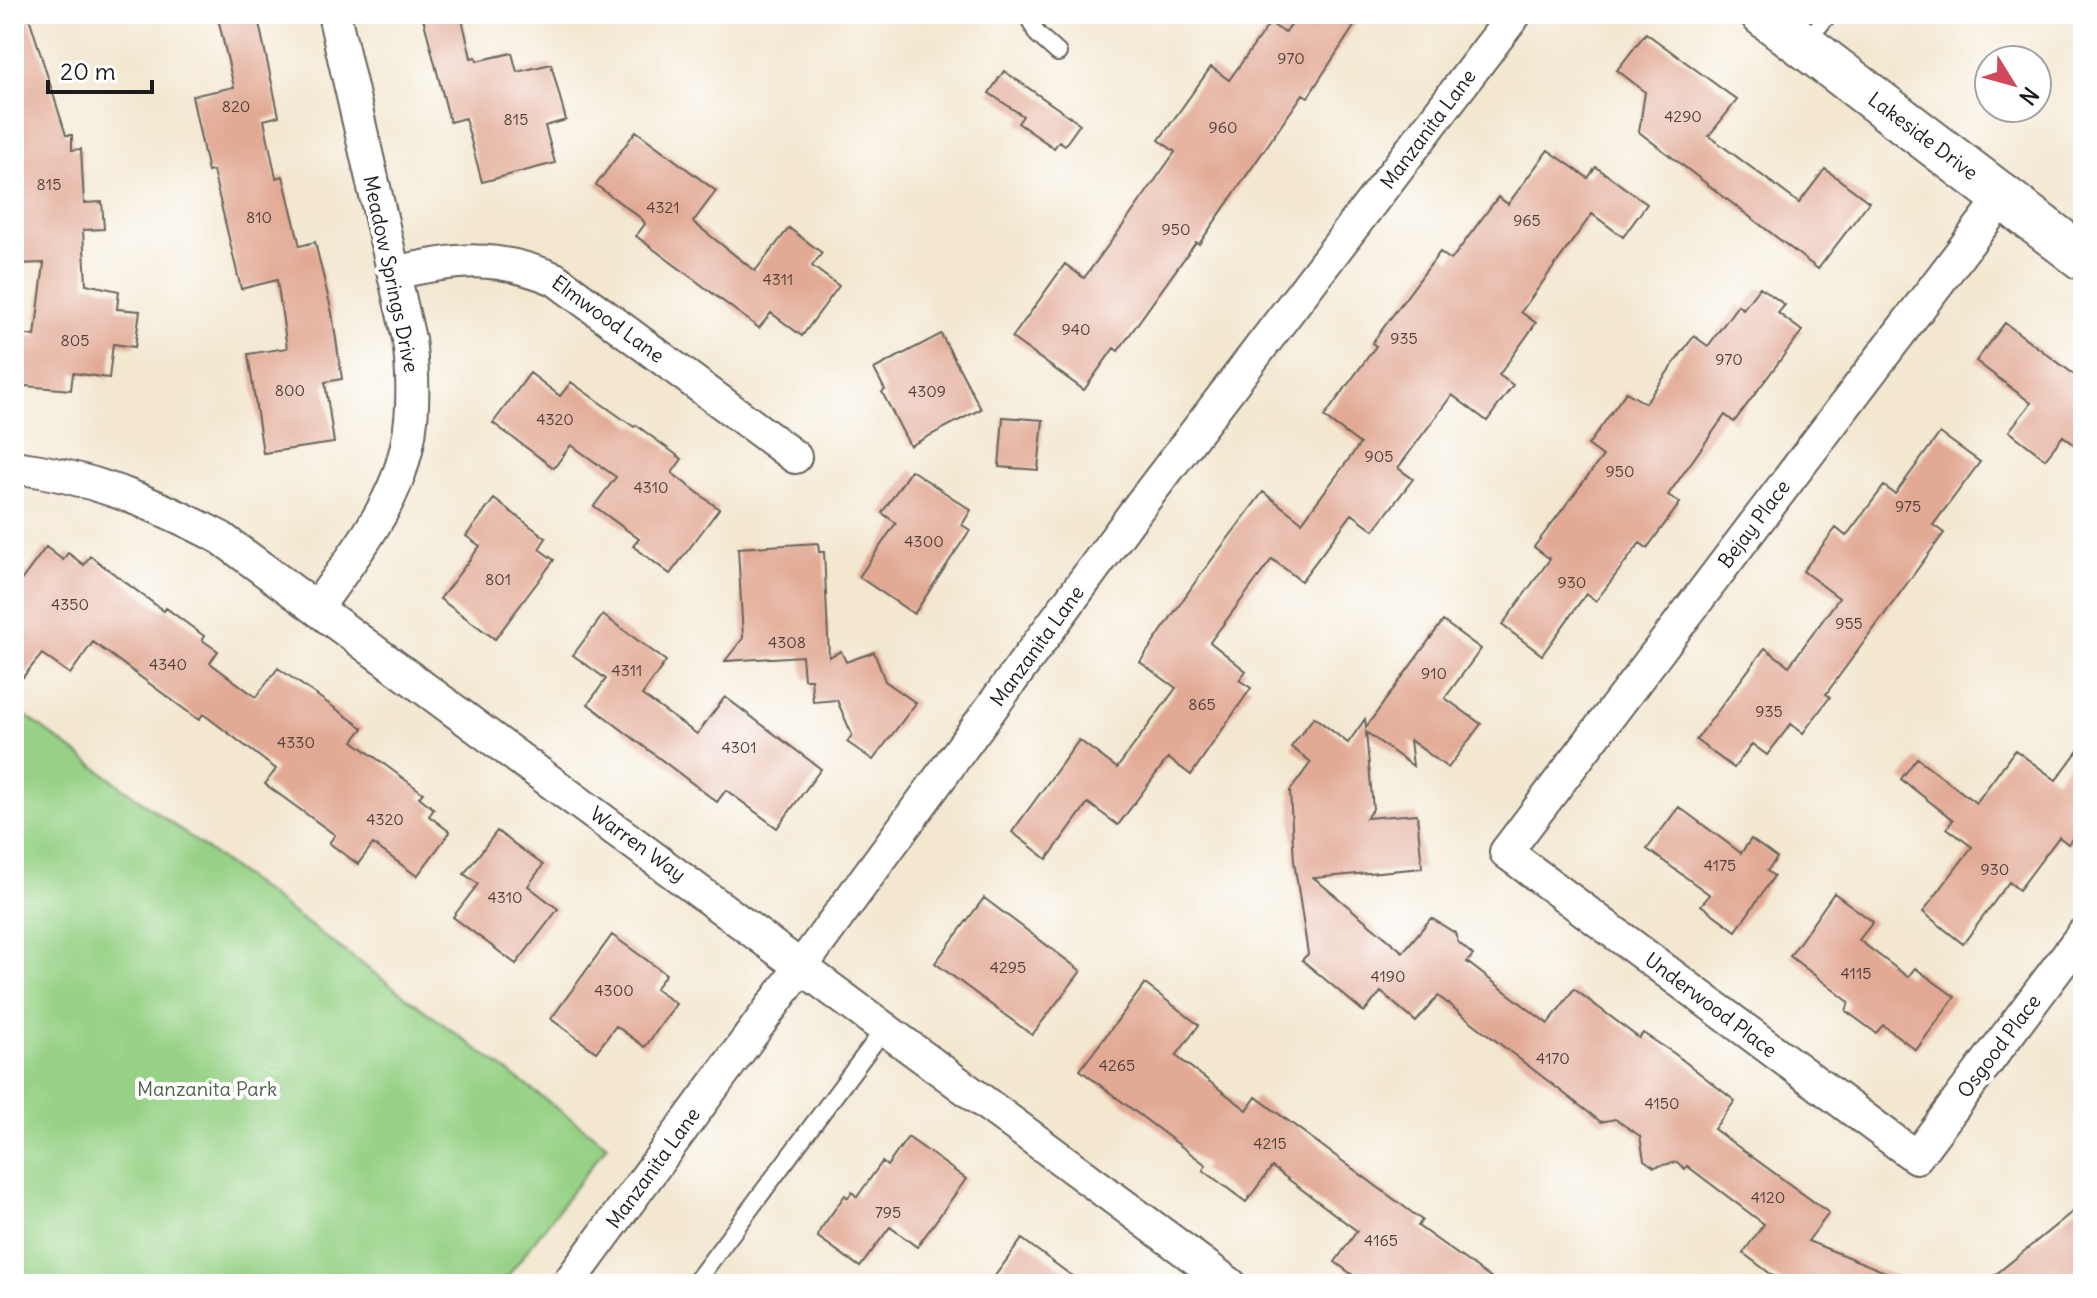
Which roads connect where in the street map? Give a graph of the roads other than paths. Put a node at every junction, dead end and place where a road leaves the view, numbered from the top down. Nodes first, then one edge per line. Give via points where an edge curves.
1 (334, 14) edge
2 (1027, 14) edge
3 (1515, 14) edge
4 (1763, 14) edge
5 (1816, 29) edge
6 (1058, 53) dead end
7 (2003, 197) junction
8 (2083, 258) edge
9 (394, 273) junction
10 (795, 457) dead end
11 (14, 467) edge
12 (317, 607) junction
13 (1506, 852) joint
14 (2083, 934) edge
15 (802, 965) junction
16 (885, 1028) junction
17 (1916, 1157) joint
18 (568, 1284) edge
19 (694, 1284) edge
20 (1230, 1284) edge

1 - 9 street, Meadow Springs Drive
2 - 6 lane via 1037,34
3 - 15 street, Manzanita Lane via 1138,508
4 - 5 main road, Lakeside Drive
5 - 7 main road, Lakeside Drive
7 - 8 main road, Lakeside Drive
7 - 13 street, Bejay Place
9 - 10 street, Elmwood Lane via 478,258 518,264 555,279
9 - 12 street, Meadow Springs Drive via 414,384 411,432 398,481 377,524
11 - 12 street, Warren Way via 98,483 160,506 221,538
12 - 15 street, Warren Way
13 - 17 street, Underwood Place
14 - 17 street, Osgood Place
15 - 16 street, Warren Way
15 - 18 street, Manzanita Lane
16 - 19 lane
16 - 20 street, Warren Way

